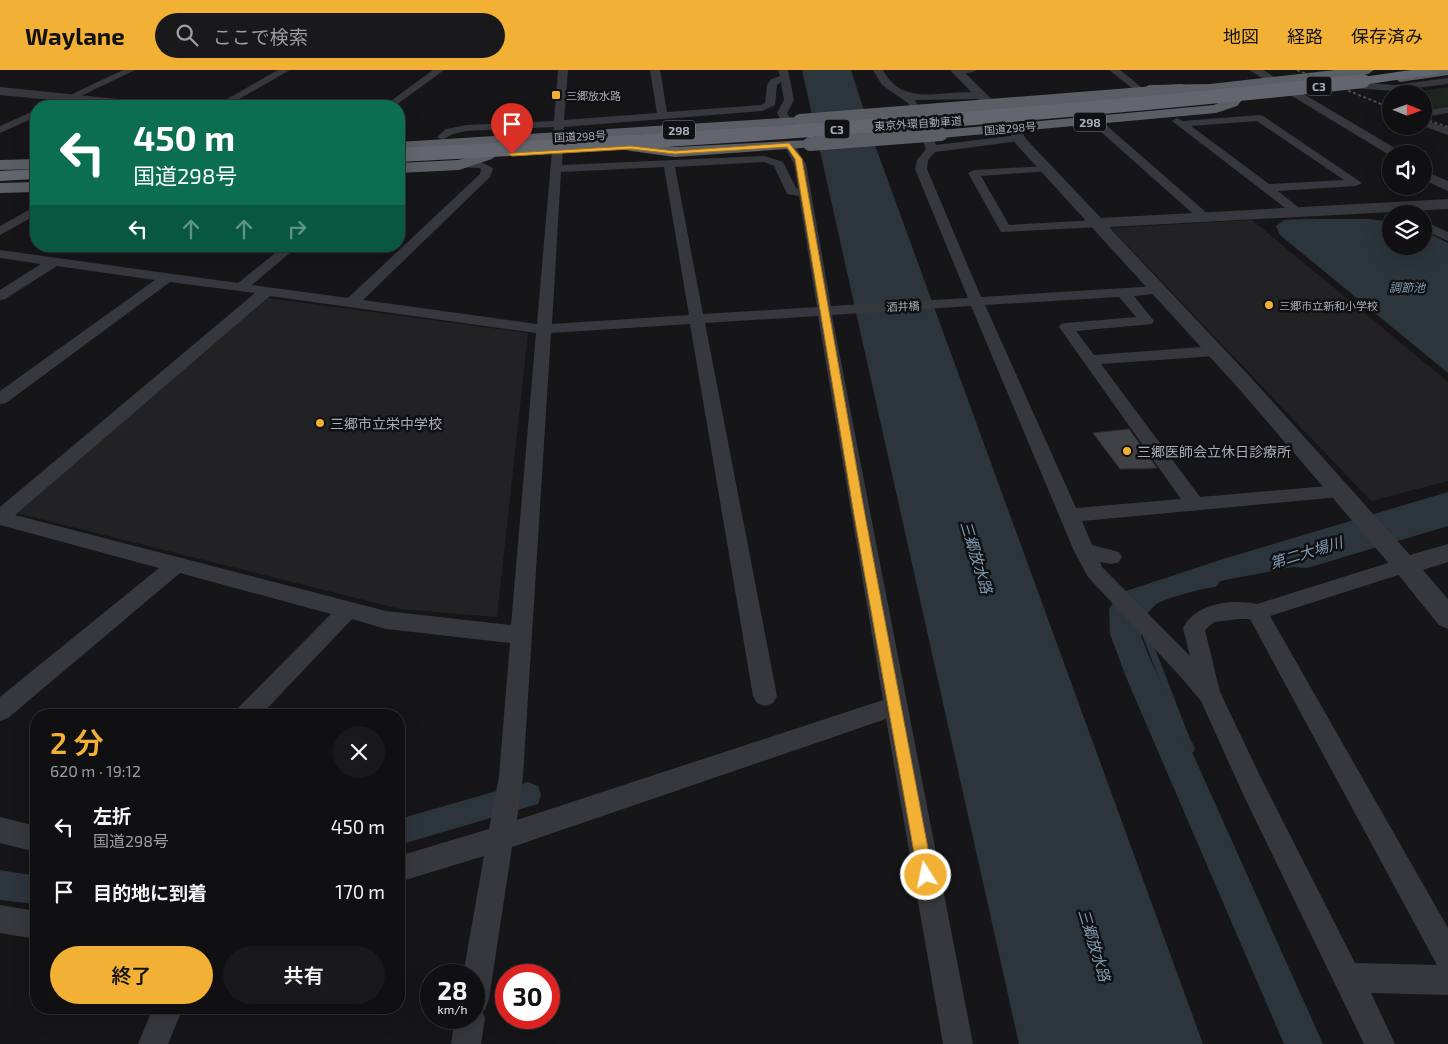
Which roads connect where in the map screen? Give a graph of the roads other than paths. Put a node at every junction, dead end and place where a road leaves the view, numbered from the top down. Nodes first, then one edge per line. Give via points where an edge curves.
1 (130, 70) edge
2 (285, 70) edge
3 (439, 70) edge
4 (563, 70) edge
5 (656, 70) edge
6 (878, 70) edge
7 (956, 70) edge
8 (972, 70) edge
9 (1114, 70) edge
10 (1255, 70) edge
11 (1368, 70) edge
12 (1436, 70) edge
13 (1448, 71) edge
14 (783, 72) edge
15 (1327, 73) edge
16 (1397, 74) edge
17 (1448, 75) edge
18 (1448, 81) edge
19 (1274, 82) junction
20 (1353, 85) junction
21 (1211, 88) junction
22 (1140, 90) junction
23 (0, 92) edge
24 (1292, 92) junction
25 (907, 97) junction
26 (68, 98) junction
27 (1236, 99) junction
28 (64, 100) edge
29 (88, 100) edge
30 (231, 100) edge
31 (397, 100) edge
32 (985, 100) junction
33 (1448, 110) edge
34 (1432, 113) edge
35 (1166, 115) junction
36 (30, 116) edge
37 (662, 116) junction
38 (800, 119) junction
39 (1095, 121) junction
40 (1182, 124) junction
41 (1432, 126) edge
42 (0, 130) edge
43 (1448, 132) edge
44 (791, 133) junction
45 (1016, 133) junction
46 (442, 137) junction
47 (405, 139) edge
48 (458, 143) junction
49 (1383, 145) edge
50 (405, 146) edge
51 (557, 146) junction
52 (405, 150) edge
53 (932, 150) junction
54 (1382, 150) edge
55 (30, 156) edge
56 (405, 156) edge
57 (487, 156) junction
58 (0, 158) edge
59 (405, 160) edge
60 (30, 164) edge
61 (669, 164) junction
62 (0, 165) edge
63 (459, 165) junction
64 (30, 168) edge
65 (405, 168) edge
66 (1047, 169) junction
67 (0, 170) edge
68 (1432, 172) edge
69 (30, 175) edge
70 (0, 178) edge
71 (30, 178) edge
72 (1432, 179) edge
73 (1448, 181) edge
74 (30, 186) edge
75 (1448, 187) edge
76 (0, 188) edge
77 (1267, 188) junction
78 (806, 194) junction
79 (1448, 204) edge
80 (1432, 206) edge
81 (1382, 211) edge
82 (1297, 212) junction
83 (30, 214) edge
84 (1204, 217) junction
85 (1096, 224) junction
86 (1432, 229) edge
87 (0, 231) edge
88 (1448, 236) edge
89 (284, 252) edge
90 (405, 252) edge
91 (405, 252) edge
92 (0, 254) edge
93 (55, 261) junction
94 (168, 277) junction
95 (242, 286) junction
96 (268, 290) junction
97 (1157, 290) junction
98 (1122, 292) junction
99 (0, 296) edge
100 (352, 302) junction
101 (970, 302) junction
102 (834, 310) junction
103 (697, 318) junction
104 (543, 329) junction
105 (1215, 351) junction
106 (1090, 360) junction
107 (0, 399) edge
108 (1340, 491) junction
109 (1195, 505) junction
110 (1070, 515) junction
111 (1, 518) edge
112 (1084, 551) junction
113 (1448, 553) edge
114 (1112, 557) dead end
115 (1403, 561) junction
116 (177, 564) junction
117 (348, 610) junction
118 (1256, 612) junction
119 (1448, 618) edge
120 (521, 635) junction
121 (1210, 695) junction
122 (765, 696) dead end
123 (896, 706) junction
124 (252, 709) edge
125 (0, 711) edge
126 (0, 830) edge
127 (30, 838) edge
128 (502, 838) junction
129 (405, 867) edge
130 (0, 919) edge
131 (30, 924) edge
132 (1448, 956) edge
133 (480, 964) edge
134 (1348, 978) junction
135 (1448, 980) edge
136 (166, 1014) edge
137 (468, 1029) edge
138 (153, 1044) edge
139 (466, 1044) edge
140 (958, 1044) edge
141 (1380, 1044) edge

1 - 26 street
2 - 30 street
3 - 31 street
4 - 51 street
5 - 37 street
6 - 25 street via 884,83
7 - 8 street
7 - 32 street
9 - 22 street
10 - 19 street
11 - 15 highway, 国道298号 / 298
12 - 56 highway, 東京外環自動車道 / C3, bridge via 1086,110
13 - 16 highway, 国道298号 / 298
14 - 37 street via 772,85 770,105 762,108
14 - 44 street via 789,100 782,113
15 - 19 highway, 国道298号 / 298
16 - 17 highway, 国道298号 / 298
16 - 20 highway, 国道298号 / 298
16 - 52 highway, 東京外環自動車道 / C3, bridge via 1083,104 751,130
18 - 20 street via 1394,88
19 - 21 highway, 国道298号 / 298
19 - 24 street
20 - 24 highway, 国道298号 / 298
21 - 22 highway, 国道298号 / 298
21 - 38 highway, 国道298号 / 298, bridge
22 - 32 highway, 国道298号 / 298
23 - 26 street
24 - 27 highway, 国道298号 / 298
24 - 49 street
24 - 54 street via 1295,97
25 - 32 street
25 - 53 street
26 - 28 street
26 - 29 street
27 - 35 highway, 国道298号 / 298 via 1216,109
27 - 44 highway, 国道298号 / 298 via 1096,113
32 - 38 highway, 国道298号 / 298, bridge
32 - 45 street
33 - 34 street
35 - 39 highway, 国道298号 / 298
35 - 40 street
36 - 42 street
37 - 51 street
38 - 44 highway, 国道298号 / 298
39 - 45 highway, 国道298号 / 298
39 - 84 street
40 - 77 street
40 - 77 street via 1259,118 1356,183
41 - 43 street
44 - 45 highway, 国道298号 / 298, bridge
44 - 51 highway, 国道298号 / 298 via 612,134
44 - 51 highway, 国道298号 / 298 via 675,152 631,147
44 - 78 street
45 - 53 street
45 - 66 street
46 - 47 highway, 国道298号 / 298
46 - 48 highway, 国道298号 / 298
46 - 51 street via 457,129
48 - 50 highway, 国道298号 / 298
48 - 51 highway, 国道298号 / 298
51 - 57 highway, 国道298号 / 298
51 - 61 street
51 - 104 street
53 - 101 street via 920,164 921,169
55 - 58 highway
57 - 59 highway, 国道298号 / 298
57 - 63 highway, 国道298号 / 298
60 - 62 highway
61 - 78 street via 765,159 779,164 791,191
61 - 103 street
63 - 65 highway, 国道298号 / 298
63 - 90 street via 482,165 487,168 486,175
64 - 67 highway
66 - 85 street
66 - 85 street via 974,172 1005,229
68 - 73 street
69 - 70 highway
70 - 71 highway
72 - 75 street
74 - 76 highway
77 - 82 street
78 - 102 street via 809,223
79 - 80 street
81 - 82 street
82 - 84 street
83 - 87 street
84 - 85 street
85 - 97 street
86 - 88 street
89 - 95 street
91 - 100 street
92 - 93 street, 酒井橋
93 - 94 street, 酒井橋
93 - 99 street
94 - 95 street, 酒井橋
94 - 107 street
95 - 96 street, 酒井橋
96 - 100 street, 酒井橋
96 - 111 street
97 - 98 street, 酒井橋
97 - 105 street
98 - 101 street, 酒井橋
98 - 106 street via 1147,321 1066,327
100 - 104 street, 酒井橋
101 - 102 street, 酒井橋
101 - 110 street
102 - 103 street, 酒井橋
102 - 123 street via 860,513
103 - 104 street, 酒井橋
103 - 122 street
104 - 120 street
105 - 106 street
105 - 108 street
106 - 109 street
108 - 109 street
108 - 115 street
109 - 110 street
110 - 112 street
111 - 116 street
112 - 114 street
112 - 121 street via 1095,572
113 - 115 street
115 - 118 street
115 - 119 street
116 - 117 street
116 - 125 street
117 - 120 street via 386,620
117 - 124 street
118 - 121 street via 1229,611 1204,617 1194,628
118 - 132 street
120 - 128 street via 511,776
121 - 134 street
123 - 128 street
123 - 140 street
126 - 127 street
128 - 129 street
128 - 133 street
130 - 131 street
134 - 135 street
134 - 141 street
136 - 138 street
137 - 139 street

